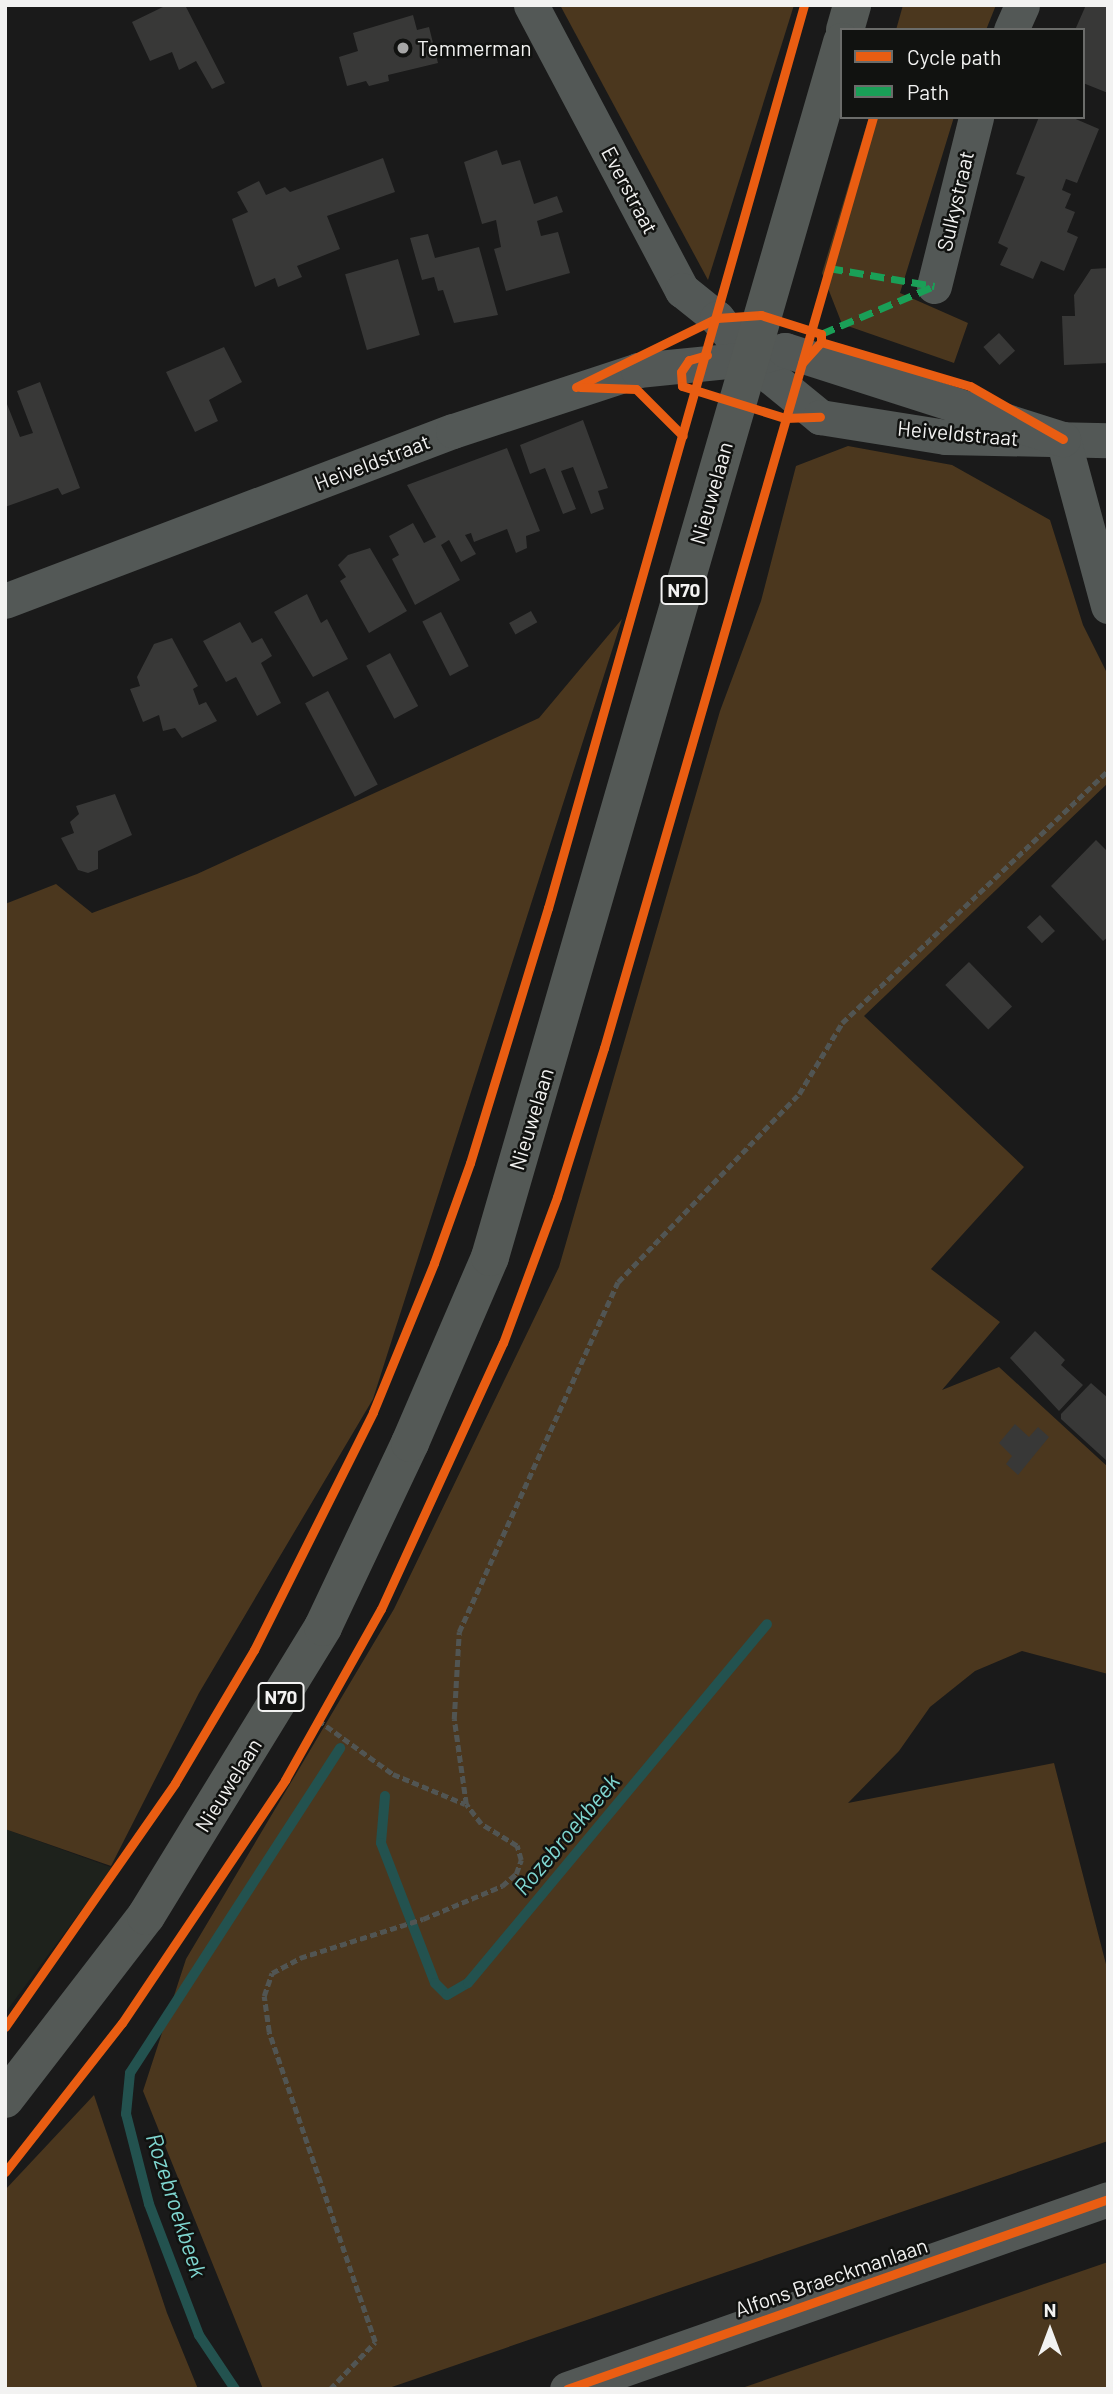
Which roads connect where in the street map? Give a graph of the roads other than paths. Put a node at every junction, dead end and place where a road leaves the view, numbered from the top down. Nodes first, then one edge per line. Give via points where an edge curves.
1 (531, 5) edge
2 (852, 5) edge
3 (1022, 5) edge
4 (846, 28) edge
5 (1012, 28) edge
6 (840, 49) edge
7 (976, 119) edge
8 (934, 286) dead end
9 (748, 359) junction
10 (1063, 439) junction
11 (1108, 440) edge
12 (5, 601) edge
13 (1108, 606) edge
14 (5, 2099) edge
15 (1108, 2199) edge
16 (578, 2387) edge

1 - 9 street, Everstraat via 682,290 718,318
2 - 4 main road
3 - 5 street
6 - 9 main road, Nieuwelaan / N70
7 - 8 street, Sulkystraat
9 - 10 street, Heiveldstraat via 785,350
9 - 10 street, Heiveldstraat via 820,417 945,437
9 - 12 street, Heiveldstraat via 638,370 600,380
9 - 14 main road, Nieuwelaan / N70 via 617,831 480,1281 323,1627 146,1916
10 - 11 street, Heiveldstraat
10 - 13 street
15 - 16 street, Alfons Braeckmanlaan

